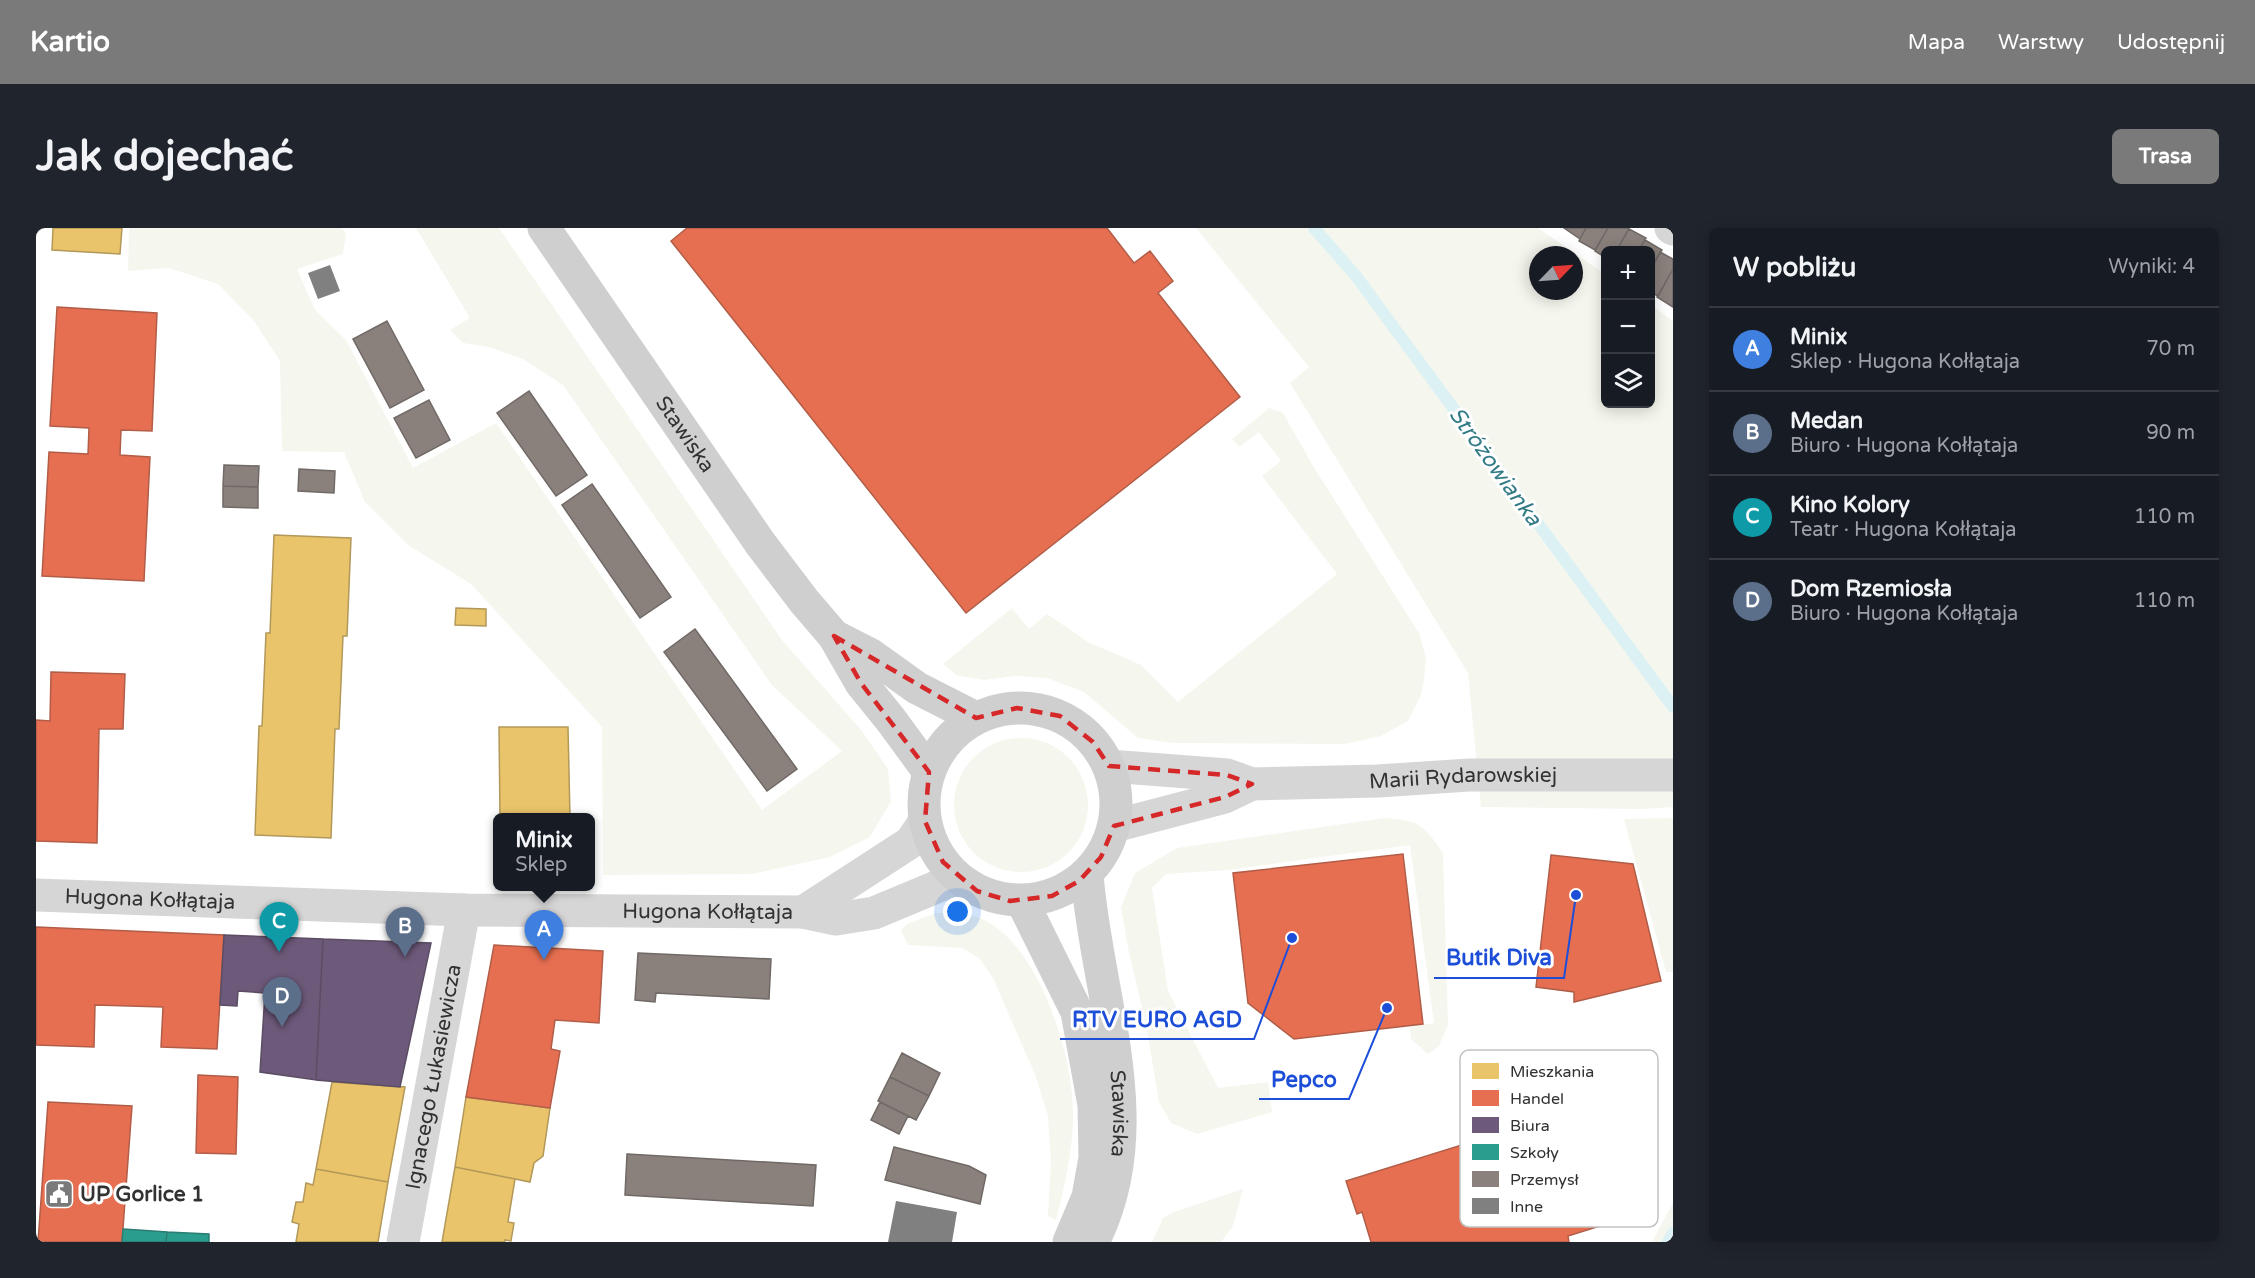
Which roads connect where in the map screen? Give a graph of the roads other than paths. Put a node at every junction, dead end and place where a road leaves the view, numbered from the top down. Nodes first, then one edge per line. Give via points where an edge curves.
1 (544, 228) edge
2 (834, 636) junction
3 (976, 718) junction
4 (1108, 766) junction
5 (929, 772) junction
6 (1661, 775) edge
7 (1252, 784) junction
8 (925, 821) junction
9 (1114, 826) junction
10 (1087, 874) junction
11 (958, 878) junction
12 (36, 895) edge
13 (1022, 901) junction
14 (464, 910) junction
15 (803, 912) junction
16 (403, 1242) edge
17 (1069, 1242) edge
18 (1093, 1242) edge

1 - 2 main road, Stawiska via 760,543
2 - 3 main road, Stawiska via 871,655 917,688
2 - 5 main road, Stawiska via 861,683
3 - 4 main road via 1017,708 1060,716 1093,742
3 - 5 main road via 947,740
4 - 7 street, Marii Rydarowskiej via 1227,775
4 - 9 main road via 1116,789
5 - 8 main road via 924,796
6 - 7 street, Marii Rydarowskiej via 1469,774
7 - 9 street, Marii Rydarowskiej via 1225,797
8 - 11 main road via 937,852
8 - 15 street, Hugona Kołłątaja via 911,842
9 - 10 main road via 1101,857
10 - 13 main road via 1052,896
10 - 18 main road, Stawiska via 1121,1112 1118,1166 1104,1221
11 - 13 main road via 988,896
11 - 15 street, Hugona Kołłątaja via 874,913 836,920
12 - 14 street, Hugona Kołłątaja
13 - 17 main road, Stawiska via 1077,1012 1094,1105 1095,1158 1088,1197
14 - 15 street, Hugona Kołłątaja
14 - 16 street, Ignacego Łukasiewicza

